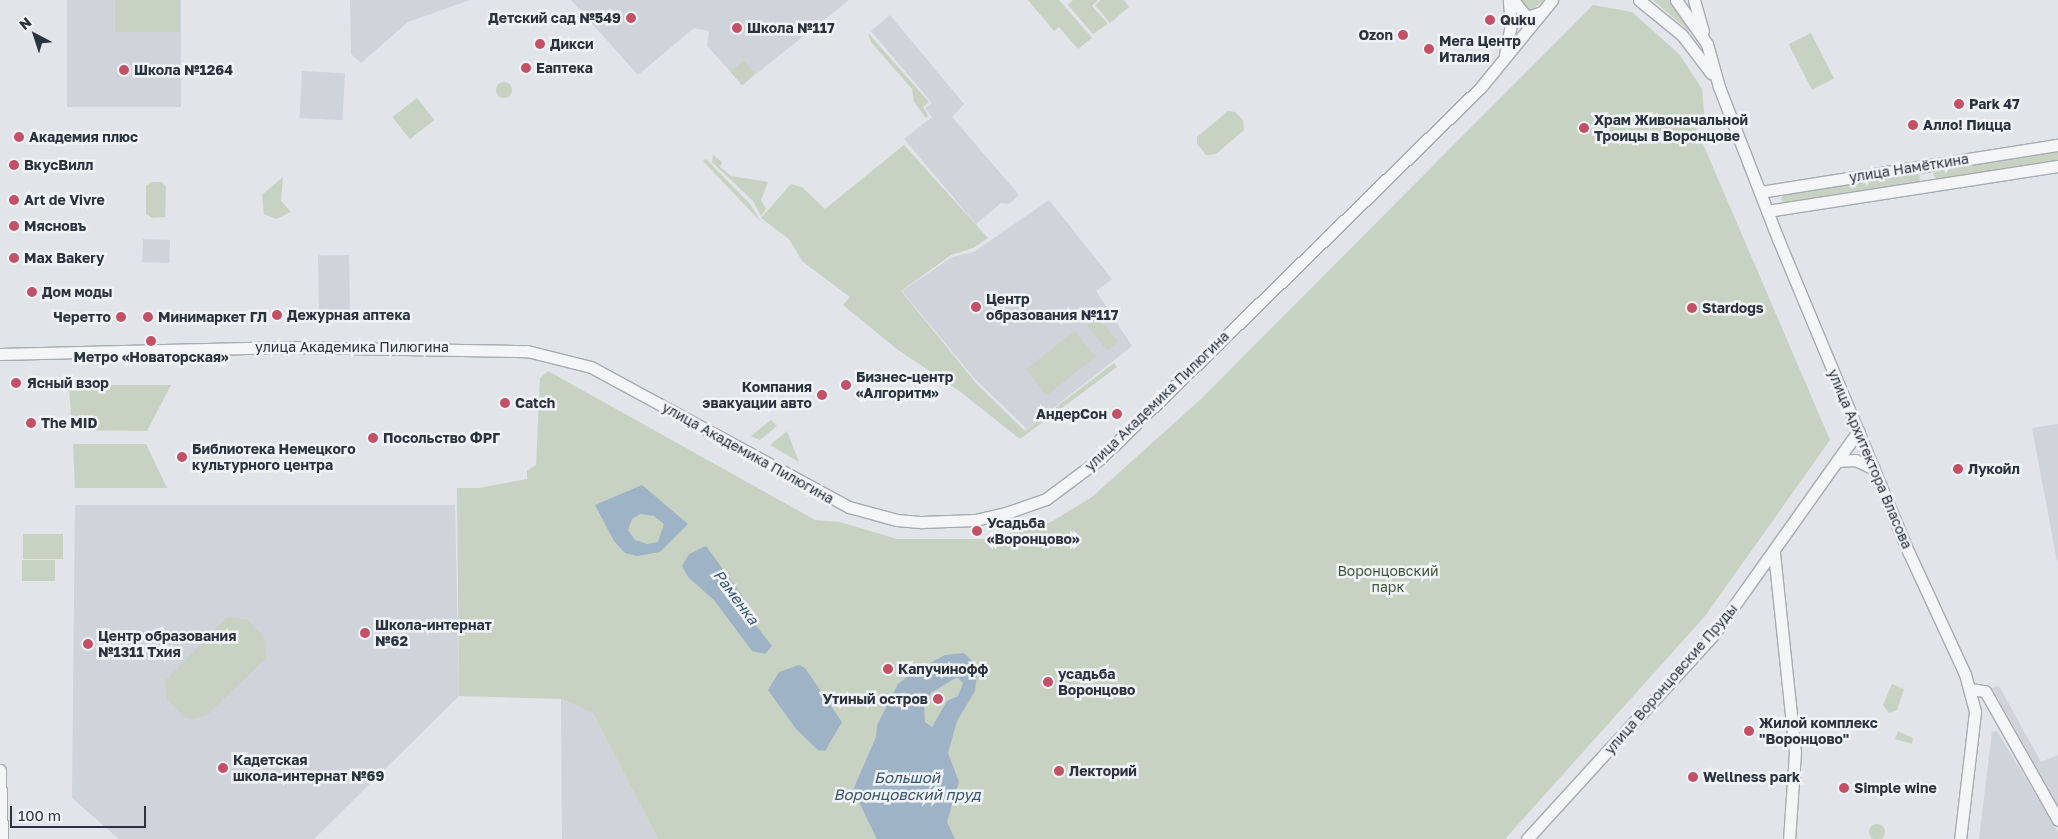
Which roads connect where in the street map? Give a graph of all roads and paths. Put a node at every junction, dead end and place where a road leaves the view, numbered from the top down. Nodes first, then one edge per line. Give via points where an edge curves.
1 (1509, 0) edge
2 (1513, 0) edge
3 (1639, 0) edge
4 (1676, 0) edge
5 (1694, 0) edge
6 (1548, 5) edge
7 (1707, 44) junction
8 (1504, 59) junction
9 (1719, 87) junction
10 (2058, 145) edge
11 (1936, 164) junction
12 (2058, 166) edge
13 (1938, 185) junction
14 (1760, 192) junction
15 (1767, 211) junction
16 (0, 354) edge
17 (1858, 430) junction
18 (1837, 461) junction
19 (1874, 469) junction
20 (1774, 553) junction
21 (1970, 689) junction
22 (0, 770) edge
23 (2058, 820) edge
24 (2, 839) edge
25 (1527, 839) edge
26 (1789, 839) edge
27 (1960, 839) edge

1 - 8 street, улица Академика Пилюгина via 1511,25
2 - 6 street via 1527,17 1532,18
3 - 9 street via 1697,51
4 - 7 street
5 - 7 street
6 - 8 street, улица Академика Пилюгина
7 - 9 street
8 - 16 street, улица Академика Пилюгина via 1474,93 1101,458 1046,499 1027,508 975,520 913,521 849,507 591,366 539,352 486,348 288,346
9 - 14 street, улица Архитектора Власова
10 - 11 street, улица Намёткина
11 - 13 street via 1927,170 1927,177
11 - 14 street, улица Намёткина
12 - 13 street, улица Намёткина
13 - 15 street, улица Намёткина
14 - 15 street, улица Архитектора Власова
15 - 17 street, улица Архитектора Власова
17 - 18 street, улица Воронцовские Пруды
17 - 19 street, улица Архитектора Власова
18 - 19 street via 1855,460
18 - 20 street, улица Воронцовские Пруды
19 - 21 street, улица Архитектора Власова
20 - 25 street, улица Воронцовские Пруды via 1714,634
20 - 26 street via 1795,752
21 - 23 street via 1985,690
21 - 27 street, улица Архитектора Власова via 1975,712 1973,743
22 - 24 street

